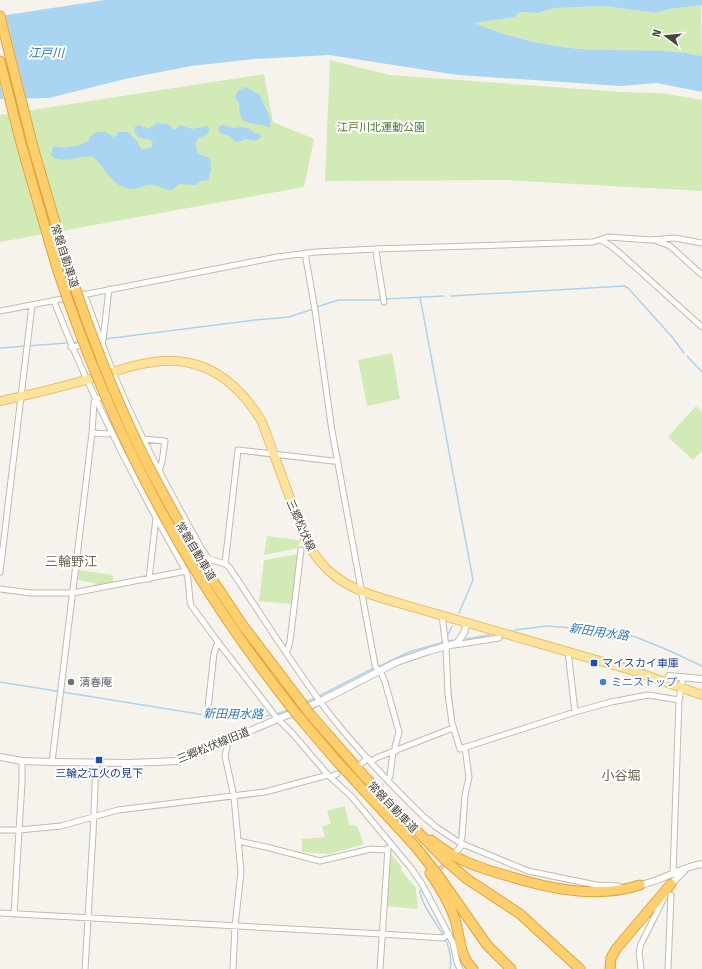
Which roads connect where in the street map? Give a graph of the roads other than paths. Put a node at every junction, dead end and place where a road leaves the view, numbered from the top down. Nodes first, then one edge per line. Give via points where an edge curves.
1 (0, 16) edge
2 (0, 61) edge
3 (601, 240) junction
4 (651, 240) junction
5 (702, 243) edge
6 (376, 249) junction
7 (305, 253) junction
8 (702, 275) edge
9 (109, 290) junction
10 (84, 294) junction
11 (54, 301) junction
12 (384, 302) dead end
13 (32, 305) junction
14 (0, 311) edge
15 (702, 327) edge
16 (102, 340) junction
17 (70, 345) junction
18 (113, 372) junction
19 (86, 380) junction
20 (120, 388) junction
21 (20, 397) junction
22 (95, 400) junction
23 (0, 401) edge
24 (111, 432) junction
25 (92, 433) junction
26 (142, 436) junction
27 (118, 444) junction
28 (274, 455) junction
29 (338, 461) junction
30 (160, 471) junction
31 (177, 504) junction
32 (156, 518) junction
33 (301, 550) dead end
34 (206, 555) junction
35 (225, 564) junction
36 (185, 569) junction
37 (0, 572) edge
38 (149, 578) junction
39 (0, 589) edge
40 (362, 592) junction
41 (73, 593) junction
42 (442, 616) junction
43 (467, 623) junction
44 (500, 638) dead end
45 (218, 642) junction
46 (448, 646) junction
47 (285, 651) junction
48 (568, 652) junction
49 (379, 671) junction
50 (669, 676) dead end
51 (684, 677) junction
52 (702, 679) edge
53 (681, 687) junction
54 (702, 695) edge
55 (319, 698) junction
56 (679, 700) junction
57 (576, 712) junction
58 (207, 715) dead end
59 (275, 716) junction
60 (453, 728) junction
61 (227, 740) junction
62 (465, 747) junction
63 (394, 751) junction
64 (0, 757) edge
65 (370, 760) junction
66 (22, 761) junction
67 (52, 762) junction
68 (96, 763) junction
69 (361, 764) dead end
70 (333, 775) junction
71 (388, 780) junction
72 (357, 784) junction
73 (234, 797) junction
74 (396, 811) junction
75 (94, 817) junction
76 (0, 830) edge
77 (19, 830) junction
78 (238, 841) junction
79 (390, 843) junction
80 (461, 844) junction
81 (387, 850) junction
82 (456, 852) dead end
83 (702, 864) edge
84 (690, 867) junction
85 (673, 874) junction
86 (671, 884) junction
87 (640, 885) junction
88 (671, 895) dead end
89 (0, 913) edge
90 (14, 914) junction
91 (88, 918) junction
92 (235, 926) junction
93 (382, 934) junction
94 (448, 934) junction
95 (457, 962) junction
96 (85, 969) edge
97 (233, 969) edge
98 (380, 969) edge
99 (455, 969) edge
100 (460, 969) edge
101 (473, 969) edge
102 (511, 969) edge
103 (580, 969) edge
104 (610, 969) edge
105 (641, 969) edge
106 (668, 969) edge

1 - 74 highway, 常磐自動車道, bridge via 48,204 66,263 96,345 142,453 181,527 241,623 309,713
2 - 72 highway, 常磐自動車道, bridge via 38,206 69,302 108,404 132,457 176,539 242,641 299,717
3 - 4 street via 608,237
3 - 6 street
3 - 15 street via 623,256
4 - 5 street via 675,238
4 - 8 street via 668,244
6 - 7 street
6 - 12 street
7 - 9 street
7 - 29 street
9 - 10 street
9 - 16 street
10 - 11 street
10 - 16 street
11 - 13 street
11 - 17 street
13 - 14 street
13 - 21 street
16 - 17 street
16 - 18 street
17 - 19 street
18 - 19 main road, 三郷松伏線
18 - 20 street
18 - 28 main road, 三郷松伏線 via 148,363 174,361 212,371 232,384 252,406 262,422
19 - 21 main road, 三郷松伏線
19 - 22 street
20 - 22 street
20 - 26 street
21 - 23 main road, 三郷松伏線
21 - 37 street
22 - 24 street
22 - 25 street
24 - 25 street
24 - 27 street
25 - 41 street
26 - 27 street
26 - 30 street
26 - 30 street via 165,441
27 - 32 street
28 - 29 street
28 - 35 street via 238,450
28 - 40 main road, 三郷松伏線 via 310,549 334,577
29 - 40 street
30 - 31 street
31 - 32 street
31 - 34 street
32 - 36 street
32 - 38 street
33 - 47 street via 290,640
34 - 35 street via 209,559
34 - 36 street
35 - 47 street
36 - 38 street
36 - 45 street via 191,605
38 - 41 street
39 - 41 street via 31,593
40 - 42 main road, 三郷松伏線
40 - 49 street via 375,665
41 - 67 street
42 - 43 main road, 三郷松伏線
42 - 46 street
43 - 46 street via 460,640
43 - 48 main road, 三郷松伏線
44 - 46 street
45 - 58 street via 214,653
45 - 59 street
46 - 49 street, 三郷松伏線旧道 via 414,656
46 - 60 street via 448,694
47 - 55 street
48 - 53 main road, 三郷松伏線
48 - 57 street
49 - 55 street, 三郷松伏線旧道
49 - 63 street via 385,682 399,732
50 - 51 street
51 - 52 street
51 - 53 street
53 - 54 main road, 三郷松伏線
53 - 56 street
55 - 59 street, 三郷松伏線旧道
55 - 65 street
56 - 57 street via 648,695
56 - 85 street
57 - 62 street
59 - 61 street, 三郷松伏線旧道
59 - 70 street
60 - 62 street via 460,749
60 - 63 street
61 - 68 street, 三郷松伏線旧道 via 178,761
61 - 73 street via 225,756
62 - 80 street via 469,777
63 - 65 street
63 - 71 street
64 - 66 street, 三郷松伏線旧道
65 - 69 street
65 - 71 street
66 - 67 street, 三郷松伏線旧道
66 - 77 street
67 - 68 street, 三郷松伏線旧道
68 - 75 street
70 - 73 street
70 - 79 street
71 - 80 street via 430,822
72 - 101 highway via 362,797 412,850 434,879 452,911 464,958
72 - 102 highway, 常磐自動車道 via 415,846 487,945
73 - 75 street via 118,810
73 - 78 street
74 - 87 highway via 457,858 529,883 586,892 628,889
74 - 103 highway, 常磐自動車道 via 454,869 520,914
75 - 77 street via 61,826
75 - 91 street
76 - 77 street
77 - 90 street
78 - 81 street via 320,862 371,849
78 - 92 street via 241,872
79 - 81 street
79 - 94 street via 424,883
80 - 82 street
80 - 87 street via 528,871 596,885
81 - 93 street
83 - 84 street
84 - 85 street
84 - 86 street
85 - 87 street
86 - 104 highway via 616,949 611,958
86 - 105 street via 641,944
88 - 106 street
89 - 90 street
90 - 91 street
91 - 92 street
91 - 96 street
92 - 93 street
92 - 97 street
93 - 94 street via 443,938
93 - 98 street
94 - 95 street via 456,950
95 - 99 street
95 - 100 street

